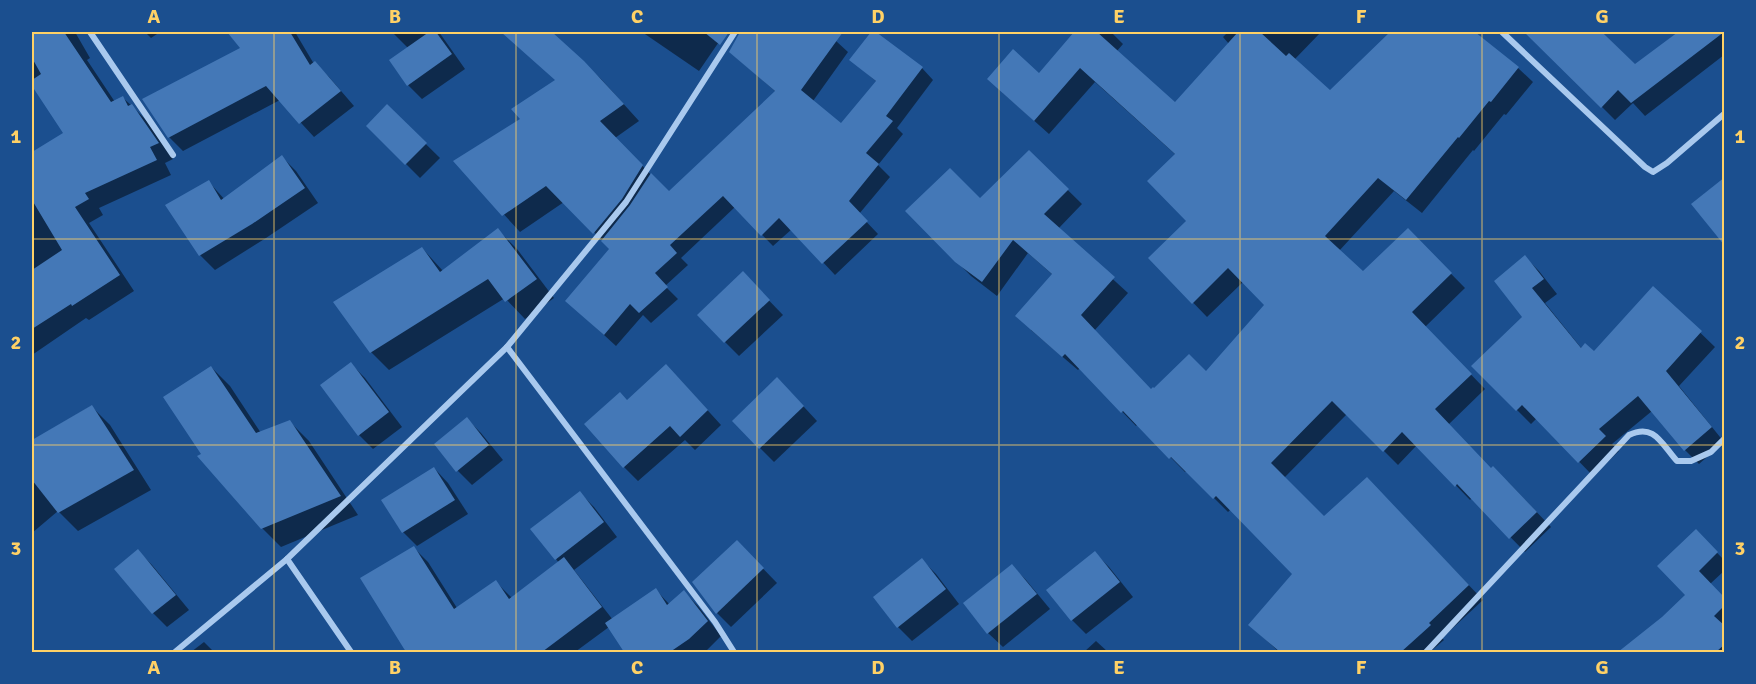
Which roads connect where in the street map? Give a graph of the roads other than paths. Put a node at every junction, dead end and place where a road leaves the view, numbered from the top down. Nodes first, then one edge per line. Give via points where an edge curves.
1 (90, 32) edge
2 (735, 32) edge
3 (1502, 32) edge
4 (1725, 114) edge
5 (173, 155) dead end
6 (507, 347) junction
7 (1725, 439) edge
8 (287, 560) junction
9 (175, 652) edge
10 (351, 652) edge
11 (734, 652) edge
12 (1426, 652) edge

1 - 5 street
2 - 6 street via 626,202
3 - 4 street via 1653,172
6 - 8 street
6 - 11 street
7 - 12 street via 1711,452 1691,461 1677,461 1652,432 1640,430 1629,435
8 - 9 street
8 - 10 street

